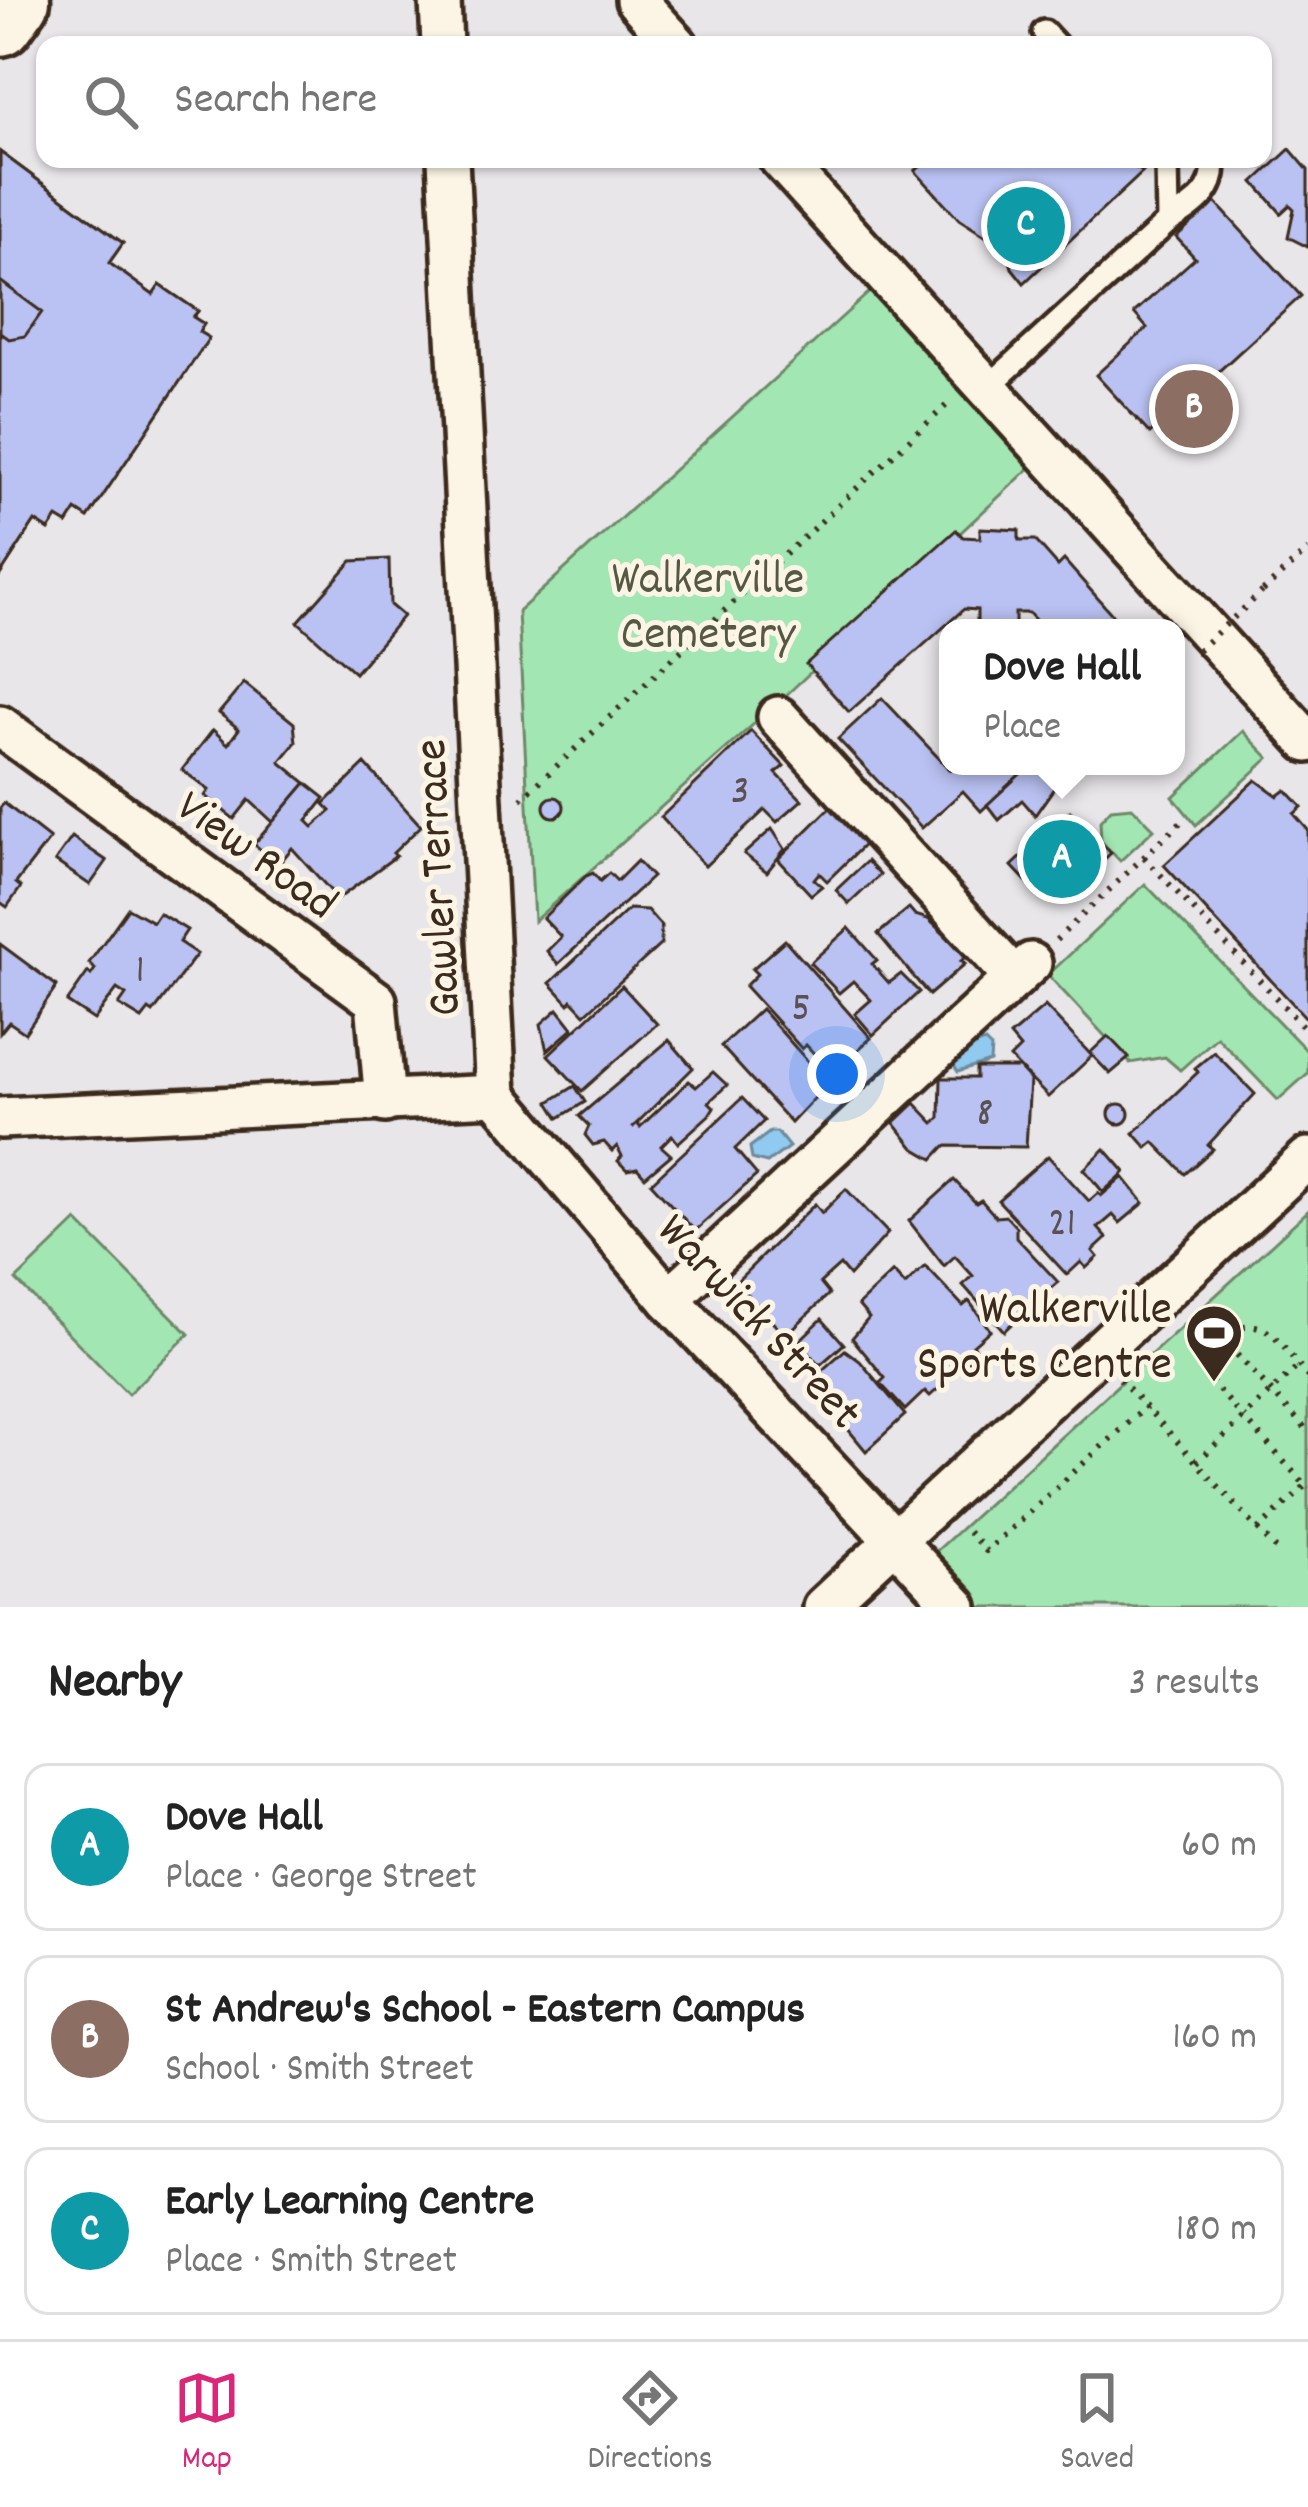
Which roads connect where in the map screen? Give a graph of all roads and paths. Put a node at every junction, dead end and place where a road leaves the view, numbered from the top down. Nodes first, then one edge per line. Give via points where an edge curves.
1 (16, 0) edge
2 (440, 0) edge
3 (636, 0) edge
4 (0, 22) edge
5 (442, 36) edge
6 (669, 36) edge
7 (448, 168) edge
8 (788, 168) edge
9 (1166, 168) edge
10 (1214, 168) edge
11 (1168, 221) junction
12 (987, 388) junction
13 (949, 403) dead end
14 (1308, 550) edge
15 (1198, 650) dead end
16 (778, 717) dead end
17 (0, 726) edge
18 (1308, 742) edge
19 (521, 799) dead end
20 (1186, 817) dead end
21 (1144, 857) junction
22 (1023, 970) junction
23 (1308, 1032) edge
24 (496, 1095) junction
25 (385, 1102) junction
26 (0, 1118) edge
27 (1308, 1158) edge
28 (1171, 1285) junction
29 (670, 1299) junction
30 (1223, 1340) junction
31 (1096, 1353) junction
32 (1298, 1366) junction
33 (1308, 1377) edge
34 (1271, 1392) junction
35 (1146, 1407) junction
36 (1243, 1418) junction
37 (1308, 1431) edge
38 (1197, 1462) junction
39 (1307, 1485) edge
40 (1258, 1530) junction
41 (968, 1532) dead end
42 (896, 1539) junction
43 (1276, 1549) dead end
44 (823, 1607) edge
45 (957, 1607) edge

1 - 4 highway
2 - 5 street
3 - 6 street
7 - 24 street, Gawler Terrace
8 - 12 street
9 - 11 lane
10 - 11 lane via 1199,201
11 - 12 lane
12 - 18 street
13 - 19 path
14 - 15 path, bridge
16 - 22 street
17 - 25 street, View Road via 376,1001
20 - 21 path
21 - 22 path
21 - 23 path
22 - 29 street
24 - 25 street
24 - 29 street, Warwick Street
25 - 26 street
27 - 28 street
28 - 30 path
28 - 31 street
29 - 42 street, Warwick Street
30 - 32 path via 1259,1328
30 - 34 path
30 - 36 path via 1211,1354 1210,1379
31 - 35 path
31 - 42 street
32 - 33 path
32 - 34 path
34 - 36 path
34 - 37 path
35 - 38 path
35 - 41 path via 986,1551
36 - 38 path
36 - 39 path
38 - 40 path
39 - 40 path
40 - 43 path
42 - 44 street
42 - 45 street, Warwick Street

